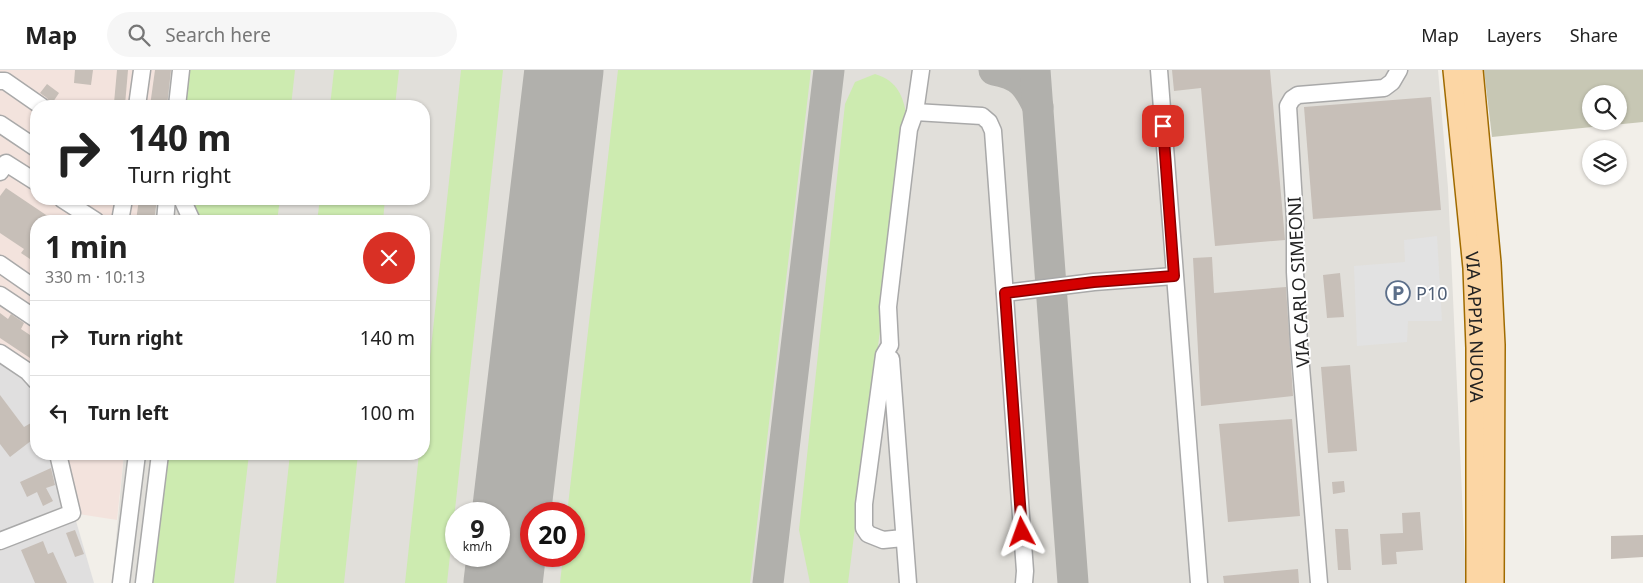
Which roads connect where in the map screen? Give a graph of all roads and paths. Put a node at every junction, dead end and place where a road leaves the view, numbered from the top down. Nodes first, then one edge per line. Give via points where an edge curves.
1 (142, 70) edge
2 (181, 70) edge
3 (921, 70) edge
4 (1159, 70) edge
5 (1399, 70) edge
6 (1454, 70) edge
7 (1472, 70) edge
8 (0, 81) edge
9 (32, 100) edge
10 (138, 100) edge
11 (178, 100) edge
12 (915, 112) junction
13 (0, 124) edge
14 (30, 144) edge
15 (0, 172) edge
16 (30, 178) edge
17 (81, 205) edge
18 (90, 215) edge
19 (0, 264) edge
20 (1174, 276) junction
21 (30, 285) edge
22 (1005, 293) junction
23 (0, 295) edge
24 (30, 315) edge
25 (890, 345) junction
26 (1, 355) edge
27 (30, 375) edge
28 (59, 460) edge
29 (136, 460) edge
30 (159, 460) edge
31 (903, 538) junction
32 (0, 541) edge
33 (121, 583) edge
34 (144, 583) edge
35 (908, 583) edge
36 (1024, 583) edge
37 (1198, 583) edge
38 (1319, 583) edge
39 (1477, 583) edge
40 (1493, 583) edge

1 - 10 street
2 - 11 street
3 - 12 street
4 - 20 street
5 - 38 street, VIA CARLO SIMEONI via 1384,88 1298,96 1292,98 1288,106 1296,220 1299,343
6 - 39 main road, VIA APPIA NUOVA via 1474,268 1478,348
7 - 40 main road, VIA APPIA NUOVA via 1490,263 1494,345
8 - 9 street via 5,81
12 - 22 street via 972,114 989,122 993,131
12 - 25 street via 909,128 888,307
13 - 14 street
15 - 16 street via 6,163
17 - 18 street
19 - 21 street
20 - 22 street
20 - 37 street
22 - 36 street
23 - 24 street
25 - 31 street
25 - 31 street via 884,355 864,504 864,528 868,534 883,540
26 - 27 street
28 - 32 street via 72,513
29 - 33 street
30 - 34 street
31 - 35 street

